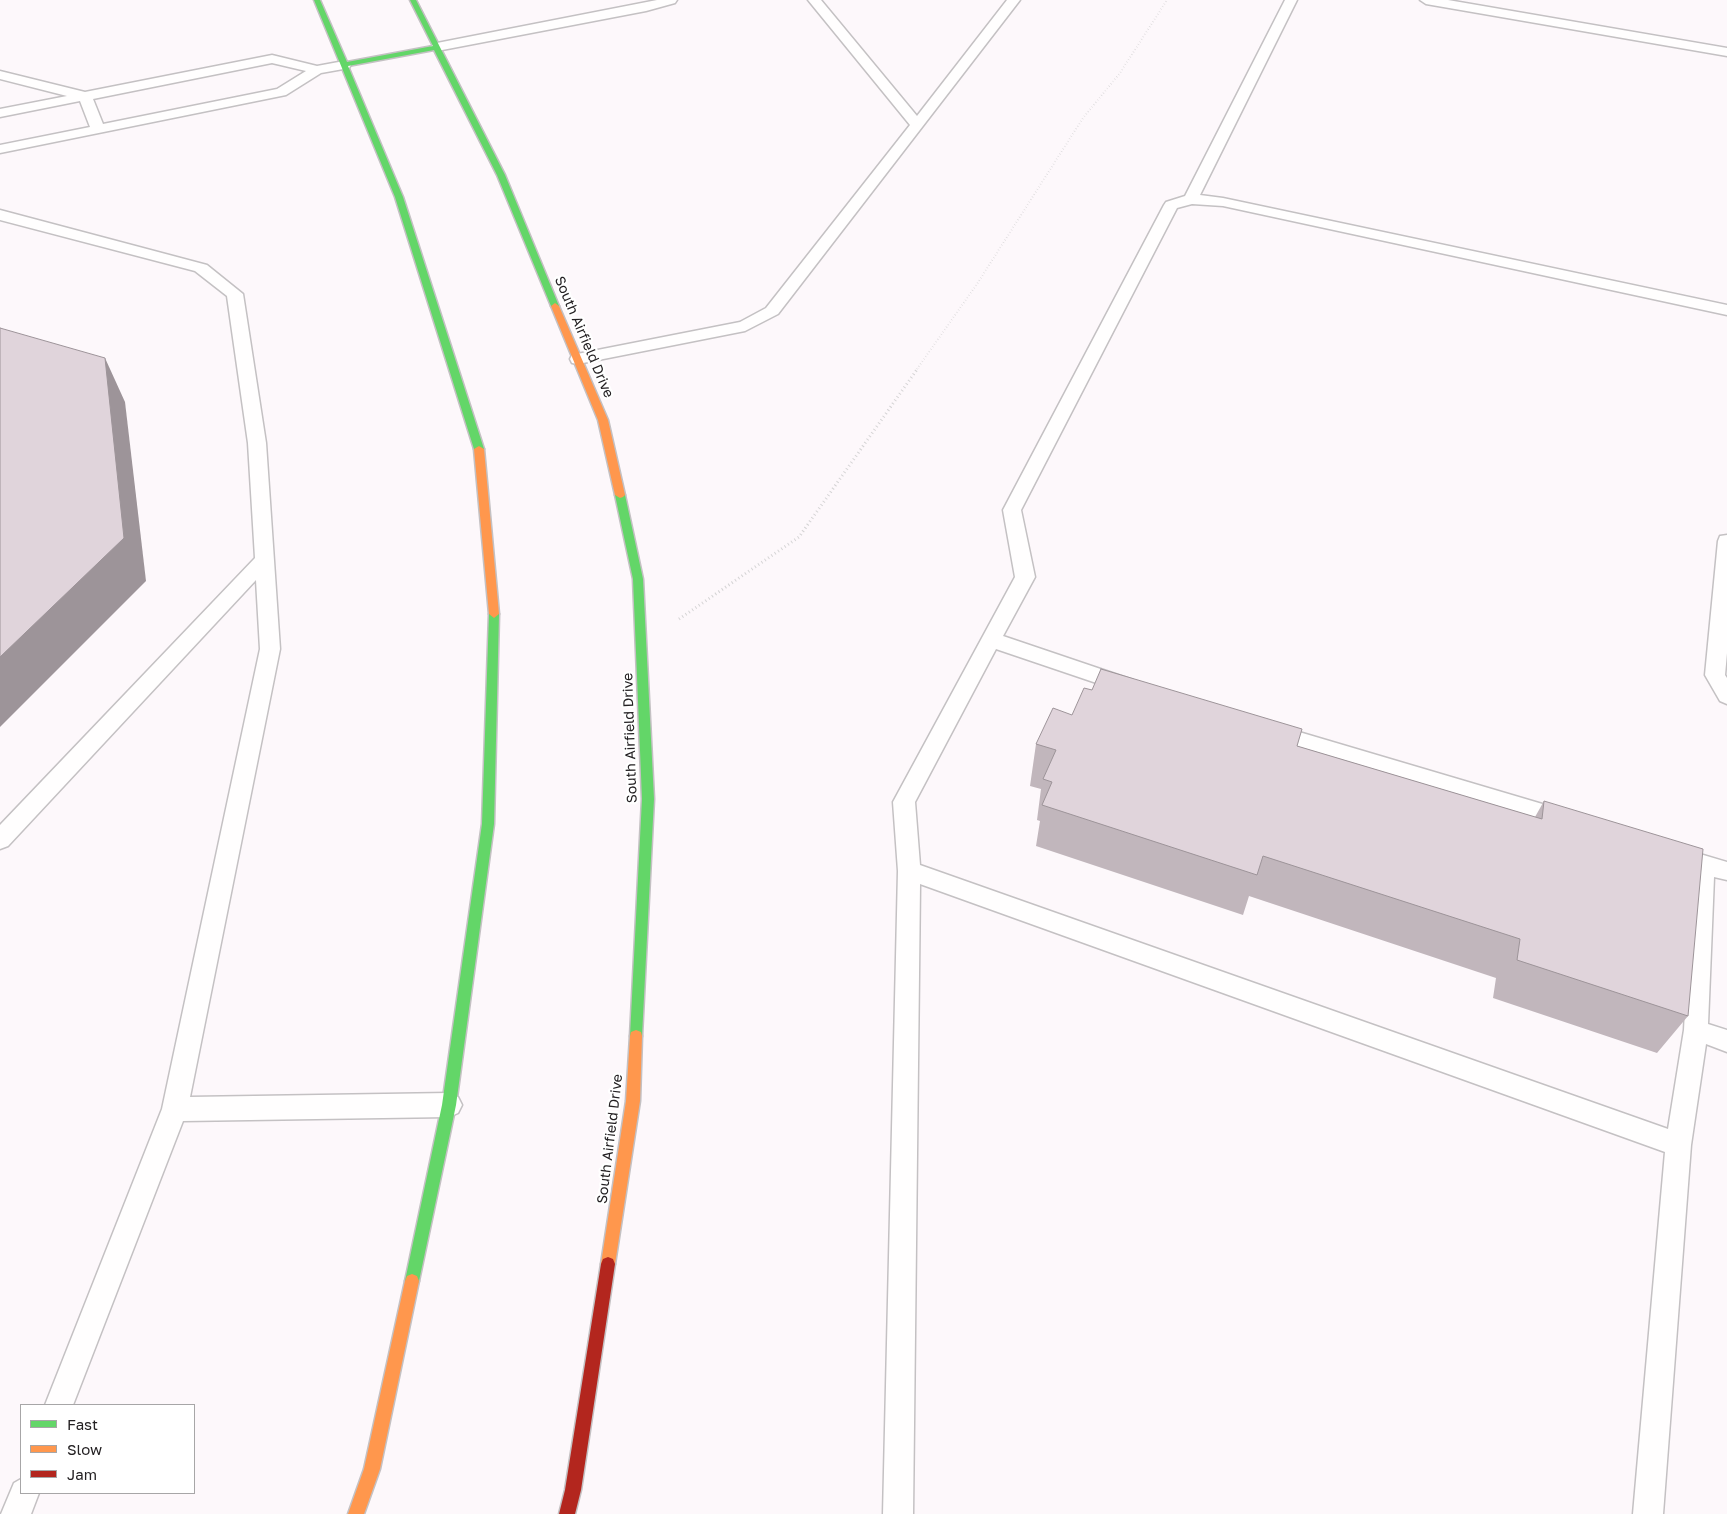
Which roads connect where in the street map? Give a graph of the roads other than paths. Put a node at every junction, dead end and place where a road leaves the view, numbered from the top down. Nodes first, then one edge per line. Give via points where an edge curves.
1 (317, 0) edge
2 (413, 0) edge
3 (671, 0) edge
4 (814, 0) edge
5 (1014, 0) edge
6 (1291, 0) edge
7 (1426, 0) edge
8 (437, 47) junction
9 (1727, 52) edge
10 (344, 66) junction
11 (317, 70) junction
12 (0, 75) edge
13 (85, 96) junction
14 (0, 113) edge
15 (917, 125) junction
16 (98, 129) junction
17 (0, 149) edge
18 (1191, 198) junction
19 (0, 215) edge
20 (1727, 310) edge
21 (578, 359) junction
22 (1727, 541) edge
23 (264, 560) junction
24 (991, 640) junction
25 (1141, 690) edge
26 (1727, 696) edge
27 (1253, 726) edge
28 (1589, 827) edge
29 (0, 840) edge
30 (1650, 847) edge
31 (1703, 865) junction
32 (909, 871) junction
33 (1727, 871) edge
34 (1696, 1030) junction
35 (1727, 1041) edge
36 (449, 1104) junction
37 (175, 1109) junction
38 (1678, 1145) junction
39 (59, 1404) edge
40 (24, 1494) edge
41 (16, 1514) edge
42 (356, 1514) edge
43 (567, 1514) edge
44 (898, 1514) edge
45 (1648, 1514) edge

1 - 10 main road
2 - 8 main road, South Airfield Drive
3 - 8 lane
4 - 15 lane
5 - 15 lane
6 - 18 lane
7 - 9 lane
8 - 10 main road
8 - 21 main road, South Airfield Drive via 501,175
10 - 11 lane
10 - 36 main road via 399,197 479,446 494,604 488,824
11 - 13 lane via 272,59
11 - 16 lane via 281,92
12 - 13 lane
13 - 14 lane
13 - 16 lane
15 - 21 lane via 772,311 745,326
16 - 17 lane
18 - 20 lane via 1223,202
18 - 24 lane via 1171,205 1012,510 1025,577
19 - 23 lane via 201,268 235,294 257,443
21 - 43 main road, South Airfield Drive via 603,420 638,579 648,799 633,1101
22 - 26 lane via 1715,676
23 - 29 lane
23 - 37 lane via 270,649
24 - 25 lane
24 - 32 lane via 904,802
27 - 28 lane
30 - 31 lane
31 - 33 lane
31 - 34 lane
32 - 38 lane
32 - 44 lane
34 - 35 lane
34 - 38 lane
36 - 37 lane
36 - 42 main road via 372,1469
37 - 39 lane
38 - 45 lane
40 - 41 lane

